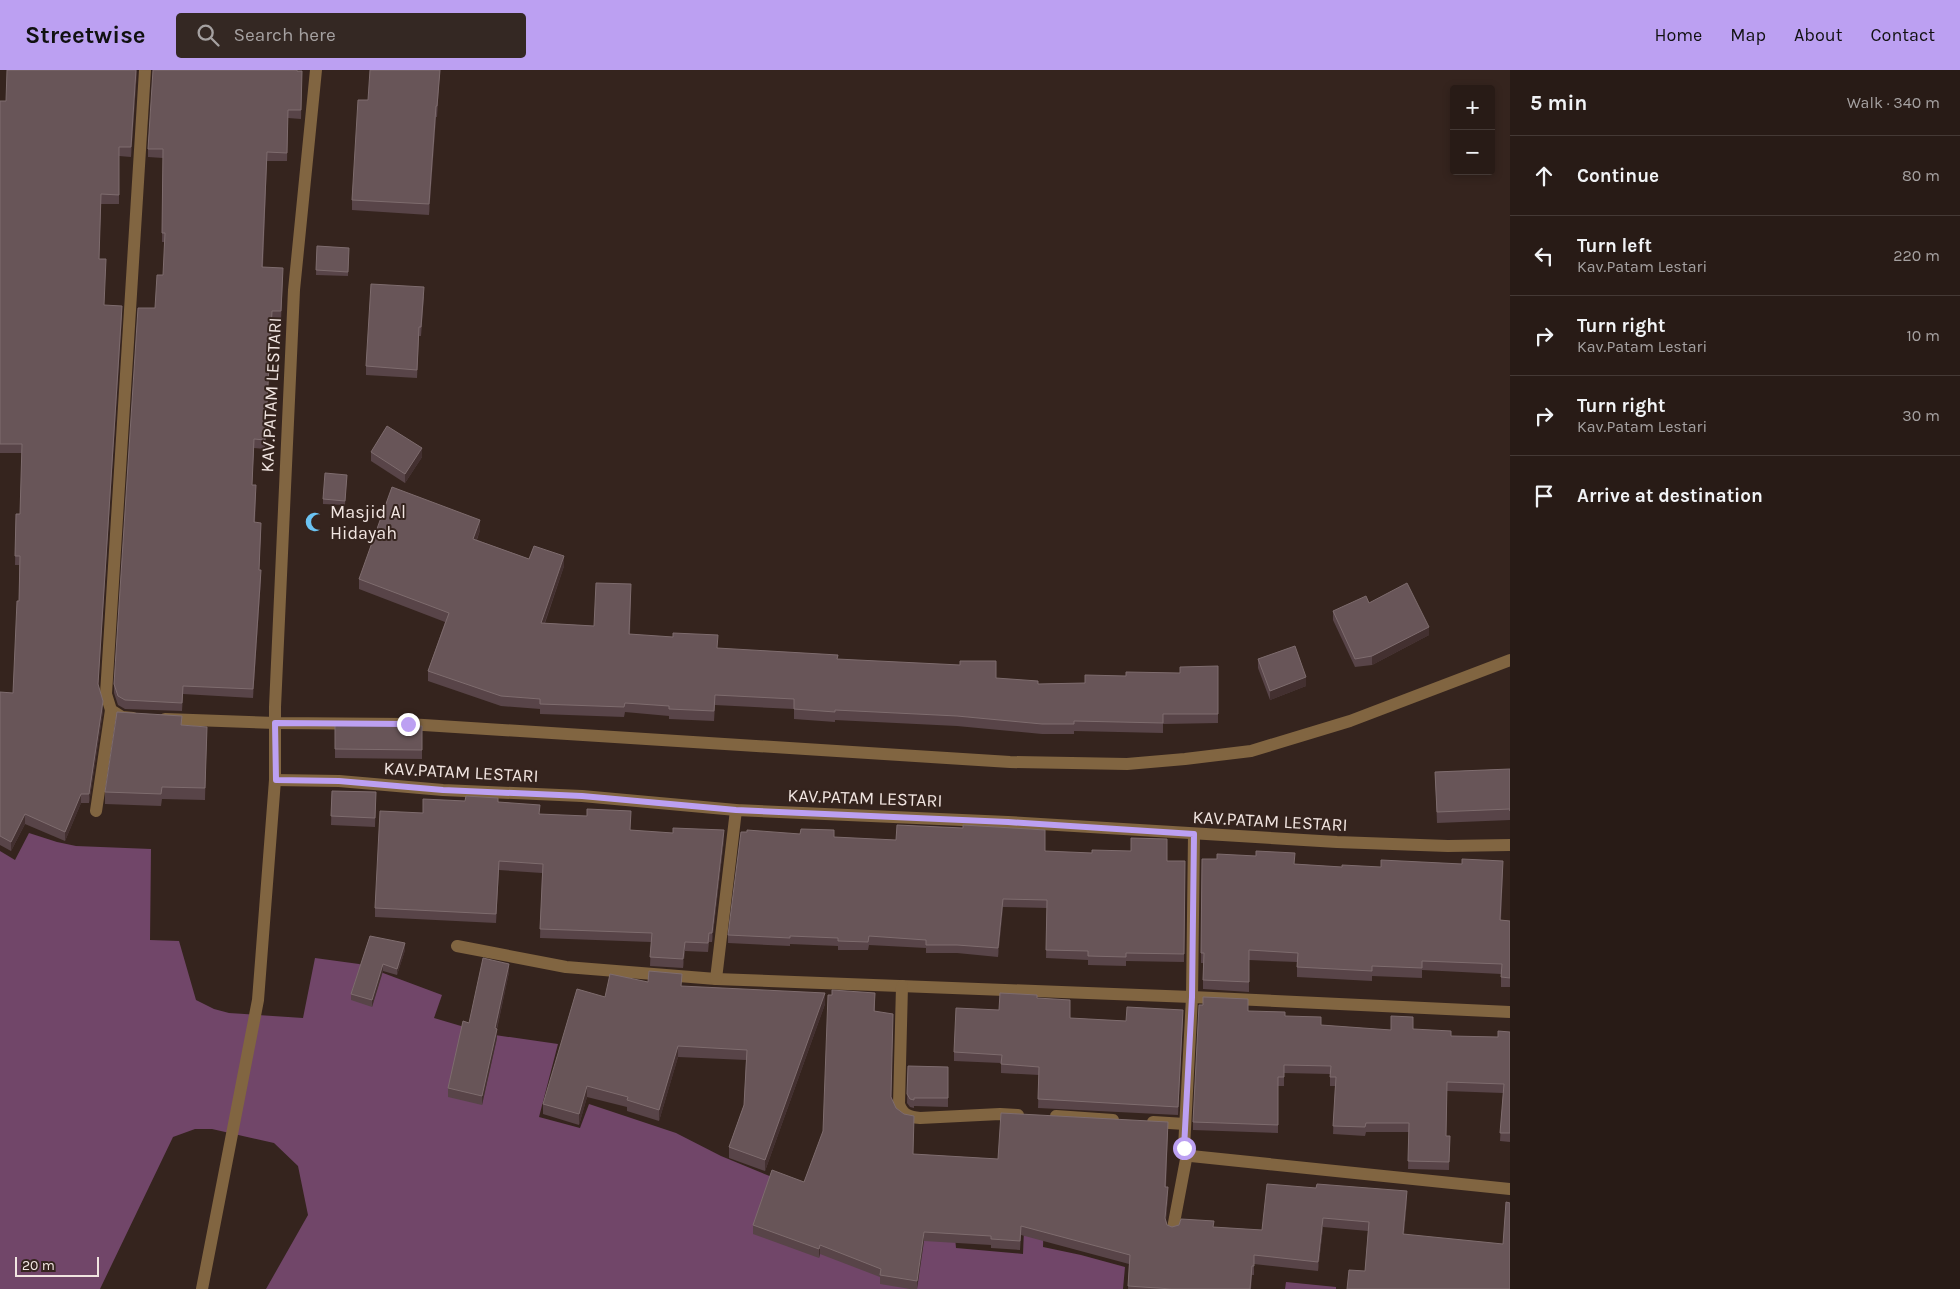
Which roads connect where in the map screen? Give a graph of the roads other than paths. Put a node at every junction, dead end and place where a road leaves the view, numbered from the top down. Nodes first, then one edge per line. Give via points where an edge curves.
1 (146, 70) edge
2 (316, 70) edge
3 (1510, 660) edge
4 (111, 710) junction
5 (275, 723) junction
6 (276, 780) junction
7 (736, 810) junction
8 (96, 811) dead end
9 (1194, 834) junction
10 (1510, 844) edge
11 (457, 946) dead end
12 (716, 979) junction
13 (902, 986) junction
14 (1192, 997) junction
15 (1510, 1012) edge
16 (1028, 1115) edge
17 (1046, 1116) edge
18 (1186, 1124) junction
19 (1187, 1154) junction
20 (1510, 1189) edge
21 (1173, 1228) edge
22 (202, 1289) edge

1 - 4 street via 106,694
2 - 5 street, KAV.PATAM LESTARI via 294,290
3 - 5 street via 1350,721 1251,751 1127,764 1010,762 408,724
4 - 5 street via 122,717
4 - 8 street
5 - 6 street, KAV.PATAM LESTARI
6 - 7 street, KAV.PATAM LESTARI via 582,796
6 - 22 street via 258,1000
7 - 9 street, KAV.PATAM LESTARI
7 - 12 street
9 - 10 street, KAV.PATAM LESTARI via 1439,846
9 - 14 street
11 - 12 street via 566,967
12 - 13 street
13 - 14 street
13 - 16 street via 901,1111 920,1118
14 - 15 street
14 - 18 street
17 - 18 street
18 - 19 street via 1184,1148
19 - 20 street
19 - 21 street

